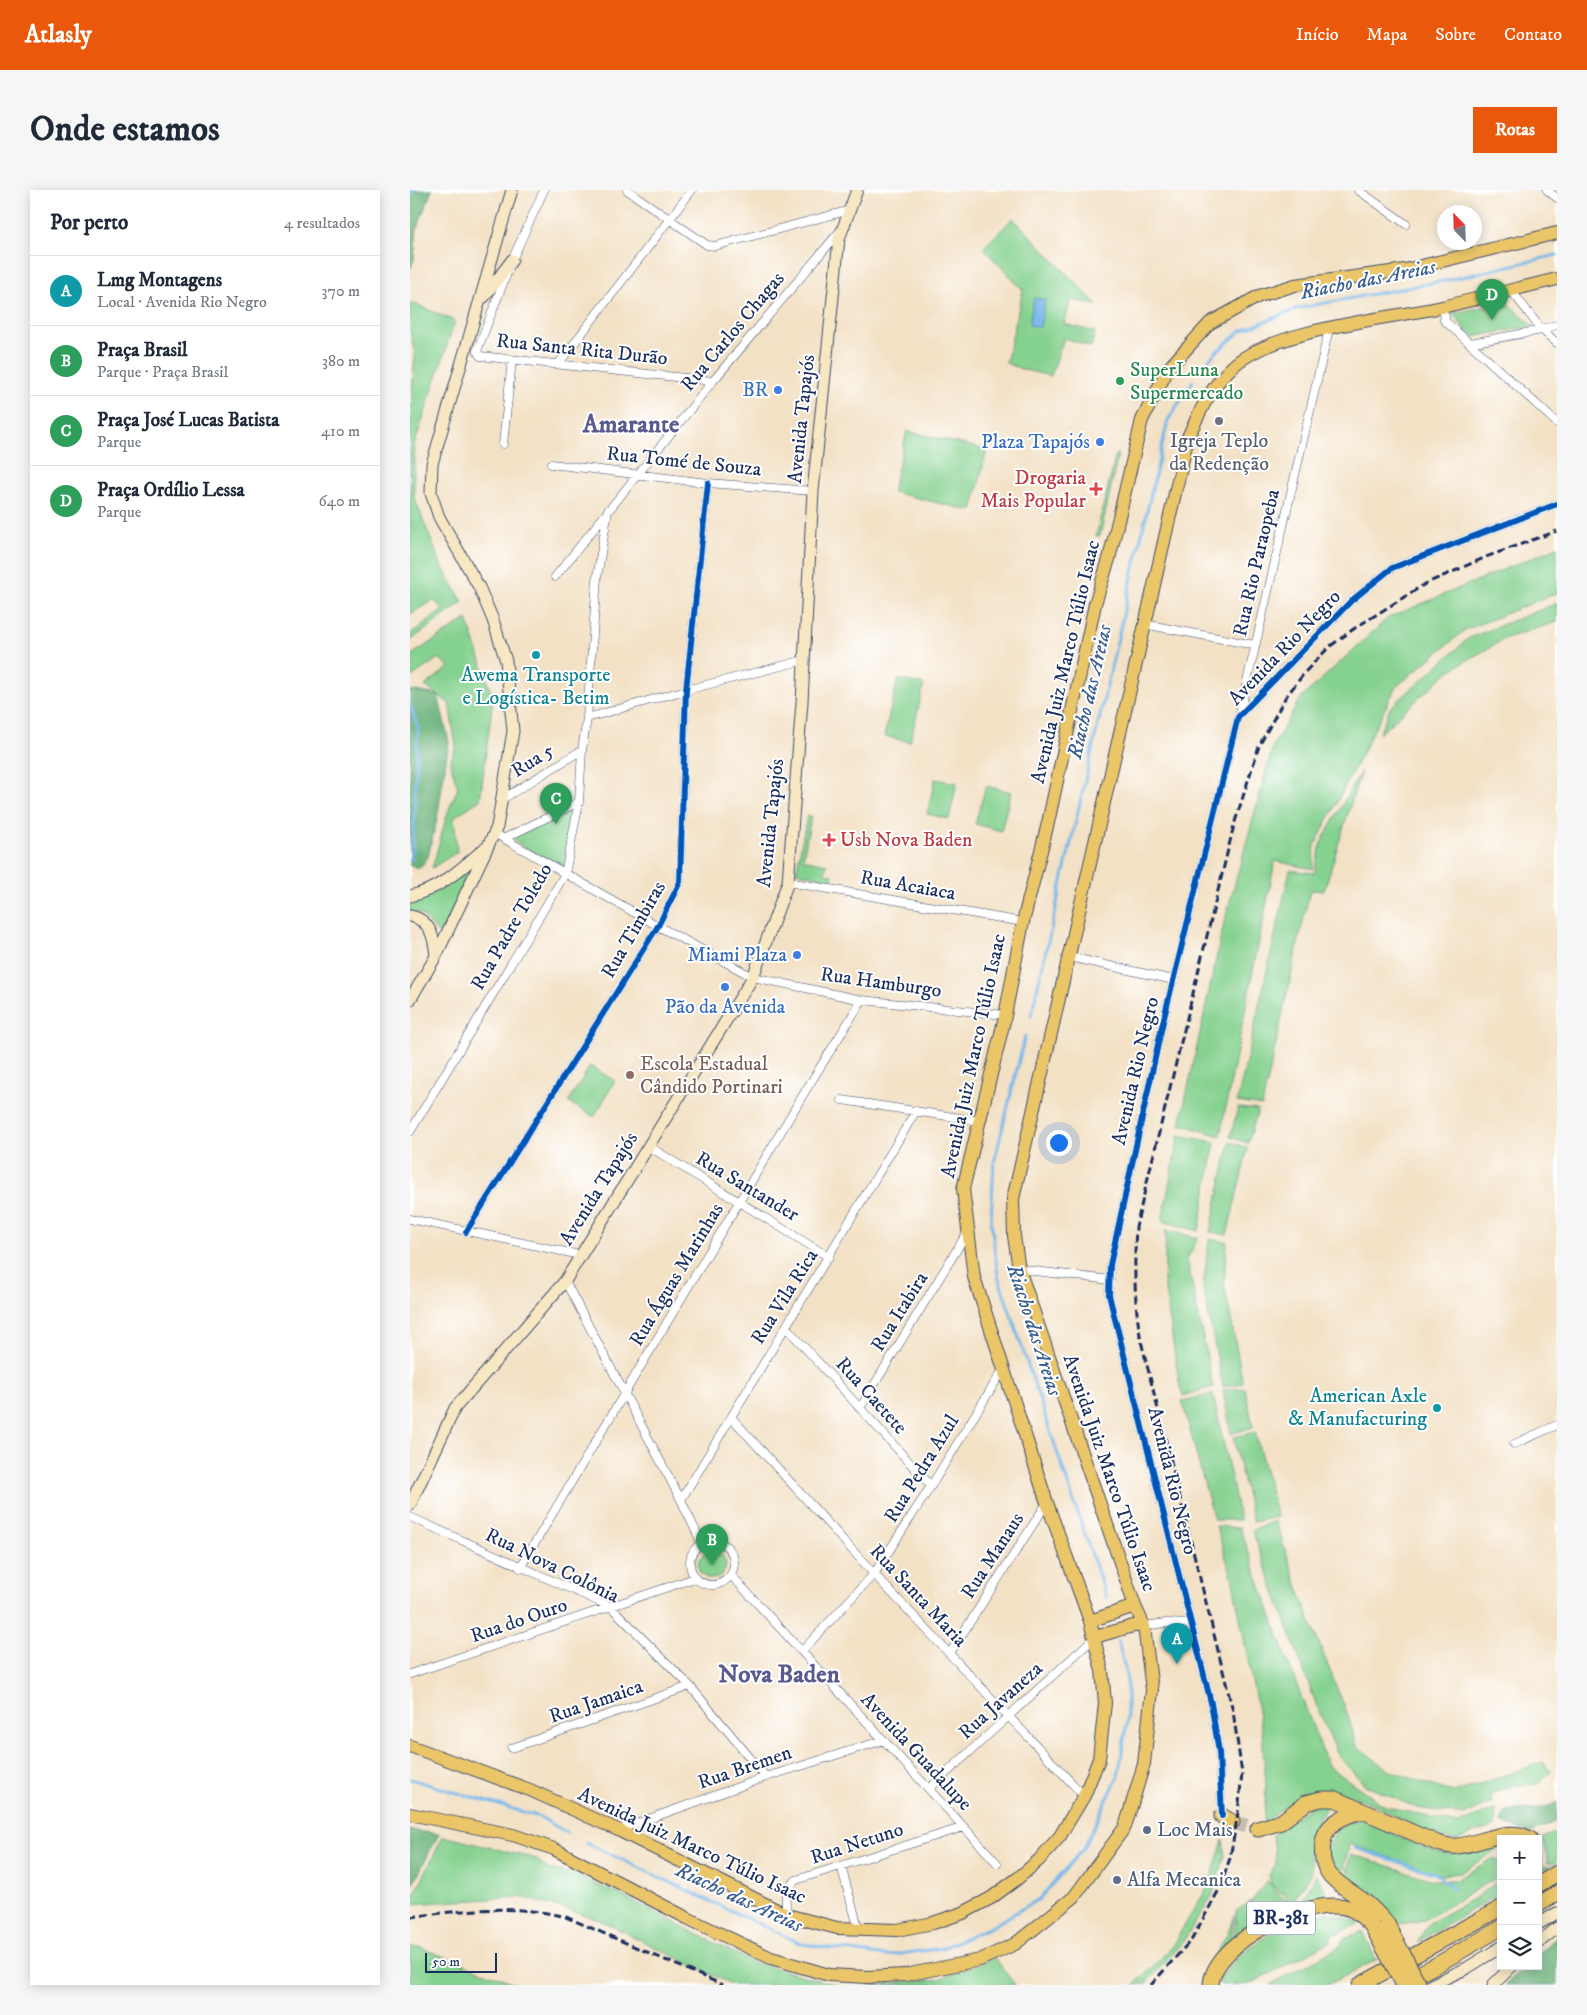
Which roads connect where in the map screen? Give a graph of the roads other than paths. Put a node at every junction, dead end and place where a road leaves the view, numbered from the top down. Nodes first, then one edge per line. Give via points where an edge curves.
1 (512, 190) edge
2 (544, 190) edge
3 (627, 190) edge
4 (692, 190) edge
5 (857, 190) edge
6 (1358, 190) edge
7 (1546, 190) edge
8 (1557, 198) edge
9 (850, 210) junction
10 (670, 221) junction
11 (1406, 224) dead end
12 (844, 227) junction
13 (1557, 233) edge
14 (512, 260) junction
15 (1557, 279) edge
16 (1511, 290) junction
17 (479, 302) junction
18 (1442, 307) junction
19 (1557, 324) edge
20 (1328, 329) junction
21 (1542, 330) junction
22 (1470, 343) junction
23 (1557, 343) edge
24 (512, 360) junction
25 (559, 363) junction
26 (713, 381) junction
27 (1557, 423) edge
28 (503, 444) dead end
29 (551, 464) dead end
30 (637, 473) junction
31 (708, 483) junction
32 (813, 491) junction
33 (1557, 504) edge
34 (608, 510) junction
35 (555, 577) dead end
36 (1144, 624) junction
37 (1254, 645) junction
38 (805, 660) junction
39 (686, 690) junction
40 (1238, 717) junction
41 (587, 718) junction
42 (582, 750) junction
43 (501, 800) junction
44 (579, 802) junction
45 (494, 833) junction
46 (505, 838) junction
47 (488, 846) junction
48 (565, 874) junction
49 (788, 882) junction
50 (410, 896) edge
51 (410, 916) edge
52 (1023, 922) junction
53 (658, 926) junction
54 (436, 956) junction
55 (1069, 957) junction
56 (753, 977) junction
57 (1174, 980) junction
58 (410, 1000) edge
59 (862, 1000) junction
60 (1005, 1015) junction
61 (842, 1100) dead end
62 (916, 1111) junction
63 (980, 1121) junction
64 (410, 1132) edge
65 (648, 1146) junction
66 (741, 1201) junction
67 (410, 1219) edge
68 (466, 1232) junction
69 (967, 1233) junction
70 (580, 1256) junction
71 (829, 1257) junction
72 (1019, 1269) junction
73 (1110, 1280) junction
74 (565, 1281) junction
75 (786, 1327) junction
76 (1004, 1368) junction
77 (624, 1394) junction
78 (860, 1408) junction
79 (731, 1417) junction
80 (1557, 1426) edge
81 (1514, 1444) dead end
82 (931, 1486) junction
83 (681, 1500) junction
84 (1047, 1503) junction
85 (410, 1505) edge
86 (410, 1517) edge
87 (702, 1544) junction
88 (520, 1568) junction
89 (874, 1574) junction
90 (731, 1575) junction
91 (695, 1578) junction
92 (1135, 1606) junction
93 (611, 1607) junction
94 (1090, 1621) junction
95 (1191, 1624) junction
96 (1144, 1626) junction
97 (1095, 1637) junction
98 (802, 1651) junction
99 (950, 1653) junction
100 (410, 1674) edge
101 (690, 1686) junction
102 (1010, 1716) junction
103 (884, 1740) junction
104 (410, 1746) edge
105 (512, 1748) dead end
106 (766, 1777) junction
107 (929, 1789) junction
108 (1084, 1796) junction
109 (1362, 1811) junction
110 (410, 1814) edge
111 (1227, 1819) dead end
112 (964, 1827) junction
113 (1258, 1829) tunnel mouth
114 (618, 1830) junction
115 (1506, 1835) edge
116 (1523, 1835) edge
117 (1497, 1837) edge
118 (996, 1863) dead end
119 (842, 1866) junction
120 (1557, 1873) edge
121 (1542, 1882) edge
122 (1557, 1893) edge
123 (1542, 1902) edge
124 (1497, 1910) edge
125 (1557, 1913) edge
126 (787, 1915) junction
127 (1542, 1922) edge
128 (1379, 1925) junction
129 (1557, 1928) edge
130 (859, 1930) junction
131 (1497, 1930) edge
132 (1542, 1940) edge
133 (1497, 1949) edge
134 (1508, 1970) edge
135 (1211, 1985) edge
136 (1360, 1985) edge
137 (1398, 1985) edge
138 (1404, 1985) edge
139 (1418, 1985) edge
140 (1431, 1985) edge
141 (1493, 1985) edge

1 - 17 main road
2 - 14 street
3 - 10 street
4 - 10 street
5 - 9 main road, Avenida Tapajós
6 - 11 street
7 - 8 street
9 - 10 street via 715,246 707,245
9 - 12 main road, Avenida Tapajós
10 - 25 street
12 - 26 street, Rua Carlos Chagas
12 - 32 main road, Avenida Tapajós via 839,239
13 - 52 main road, Avenida Juiz Marco Túlio Isaac via 1404,270 1295,285 1259,296 1210,324 1168,369 1142,420 1109,560 1095,604 1048,823
14 - 17 main road
14 - 24 street, Rua Santa Rita Durão via 477,350 480,356
15 - 16 main road, Avenida Juiz Marco Túlio Isaac
16 - 18 main road, Avenida Juiz Marco Túlio Isaac
16 - 21 street
17 - 43 main road via 432,464 431,493 439,517 479,587 506,661 513,731
18 - 20 main road, Avenida Juiz Marco Túlio Isaac
18 - 22 street via 1444,320
19 - 21 street
20 - 36 main road, Avenida Juiz Marco Túlio Isaac via 1260,350 1233,366 1210,392 1188,437
20 - 37 street, Rua Rio Paraopeba
21 - 22 street
21 - 23 street
22 - 27 street
24 - 25 street, Rua Santa Rita Durão
24 - 28 street
25 - 26 street, Rua Santa Rita Durão
26 - 30 street, Rua Carlos Chagas
29 - 30 street, Rua Tomé de Souza
30 - 31 street, Rua Tomé de Souza
30 - 34 street, Rua Carlos Chagas
31 - 32 street, Rua Tomé de Souza
31 - 39 street, Rua Timbiras
32 - 38 main road, Avenida Tapajós
33 - 40 street, Avenida Rio Negro via 1392,568 1351,601
34 - 35 street, Rua Carlos Chagas
34 - 41 street, Rua Padre Toledo via 597,578
36 - 37 street
36 - 55 main road, Avenida Juiz Marco Túlio Isaac
37 - 40 street, Rua Rio Paraopeba
38 - 39 street
38 - 49 main road, Avenida Tapajós
39 - 41 street
39 - 53 street, Rua Timbiras via 680,882
40 - 57 street, Avenida Rio Negro
41 - 42 street, Rua Padre Toledo
42 - 43 street, Rua 5
42 - 44 street, Rua Padre Toledo
43 - 45 main road
44 - 46 street
44 - 48 street, Rua Padre Toledo
45 - 46 street, Rua Hamburgo
45 - 47 main road
46 - 48 street, Rua Hamburgo
47 - 50 main road via 442,883
47 - 54 main road
48 - 53 street, Rua Hamburgo
48 - 64 street, Rua Padre Toledo
49 - 52 street, Rua Acaiaca
49 - 56 main road, Avenida Tapajós
51 - 54 main road via 417,917 428,926 433,935
52 - 60 main road, Avenida Juiz Marco Túlio Isaac
53 - 56 street, Rua Hamburgo
53 - 68 street, Rua Timbiras
54 - 58 main road
55 - 57 street
55 - 72 main road, Avenida Juiz Marco Túlio Isaac via 1013,1199
56 - 59 street, Rua Hamburgo
56 - 65 main road, Avenida Tapajós
57 - 73 street, Avenida Rio Negro via 1112,1255
59 - 60 street, Rua Hamburgo
59 - 66 street, Rua Águas Marinhas
60 - 63 main road, Avenida Juiz Marco Túlio Isaac
61 - 62 street
62 - 63 street
62 - 71 street, Rua Vila Rica
63 - 69 main road, Avenida Juiz Marco Túlio Isaac via 963,1189
65 - 66 street, Rua Santander
65 - 70 main road, Avenida Tapajós
66 - 71 street, Rua Santander
66 - 77 street, Rua Águas Marinhas
67 - 68 street
68 - 70 street
69 - 76 main road, Avenida Juiz Marco Túlio Isaac via 974,1277
69 - 78 street, Rua Itabira
70 - 74 main road, Avenida Tapajós
71 - 75 street, Rua Vila Rica
72 - 73 street
72 - 92 main road, Avenida Juiz Marco Túlio Isaac
73 - 95 street, Avenida Rio Negro via 1109,1295
74 - 77 street
74 - 85 main road, Avenida Tapajós via 455,1408
75 - 78 street, Rua Caetete
75 - 79 street, Rua Vila Rica
76 - 82 street, Rua Pedra Azul
76 - 84 main road, Avenida Juiz Marco Túlio Isaac
77 - 83 street
77 - 88 street, Rua Águas Marinhas
78 - 82 street, Rua Caetete
79 - 83 street, Rua Vila Rica
79 - 89 street, Rua Santa Maria
80 - 81 street
82 - 89 street, Rua Pedra Azul
83 - 87 street
84 - 94 main road, Avenida Juiz Marco Túlio Isaac
84 - 99 street, Rua Manaus
86 - 88 street, Rua Nova Colônia
87 - 90 street via 716,1542 728,1548 734,1561
87 - 91 street via 690,1560
88 - 93 street, Rua Nova Colônia
89 - 98 street, Rua Pedra Azul
89 - 99 street, Rua Santa Maria
90 - 91 street via 714,1586
90 - 98 street, Avenida Guadalupe
91 - 93 street, Rua do Ouro
92 - 94 main road
92 - 96 main road, Avenida Juiz Marco Túlio Isaac
93 - 100 street, Rua do Ouro
93 - 101 street, Rua Nova Colônia
94 - 97 main road, Avenida Juiz Marco Túlio Isaac
95 - 96 street
95 - 111 street, Avenida Rio Negro via 1211,1703
96 - 97 main road
96 - 110 main road, Avenida Juiz Marco Túlio Isaac via 1152,1682 1150,1720 1144,1764 1125,1827 1074,1897 1015,1944 980,1960 905,1975 866,1978 829,1975 771,1958 554,1849 513,1835
97 - 102 street, Rua Javaneza
97 - 108 main road, Avenida Juiz Marco Túlio Isaac via 1105,1703 1099,1759
98 - 103 street, Avenida Guadalupe
99 - 102 street, Rua Santa Maria
101 - 105 street, Rua Jamaica
101 - 106 street, Rua Nova Colônia
102 - 107 street, Rua Javaneza
102 - 108 street, Rua Santa Maria
103 - 106 street, Rua Bremen
103 - 107 street, Avenida Guadalupe
104 - 114 main road, Avenida Juiz Marco Túlio Isaac via 530,1790
106 - 114 street, Rua Bremen
107 - 112 street, Avenida Guadalupe
108 - 130 main road, Avenida Juiz Marco Túlio Isaac via 1060,1836 1039,1860 991,1898 963,1913 933,1923 897,1930
109 - 113 highway via 1335,1799 1321,1799 1306,1803 1281,1822
109 - 117 highway via 1454,1847
109 - 128 highway via 1344,1816 1332,1825 1324,1835 1322,1852 1324,1865 1332,1878 1367,1903
112 - 118 street, Avenida Guadalupe
112 - 119 street, Rua Netuno
114 - 126 main road, Avenida Juiz Marco Túlio Isaac
115 - 116 highway
119 - 126 street, Rua Netuno via 796,1880 788,1888 785,1899
119 - 130 street
120 - 121 highway
122 - 123 highway
124 - 136 highway
125 - 127 main road
126 - 130 main road, Avenida Juiz Marco Túlio Isaac via 837,1928
128 - 135 highway, BR-381 via 1350,1909 1318,1906 1292,1913 1260,1930 1229,1953 1217,1967
128 - 138 highway, bridge
128 - 139 highway, bridge
129 - 132 main road
131 - 137 highway
133 - 140 main road
134 - 141 main road

